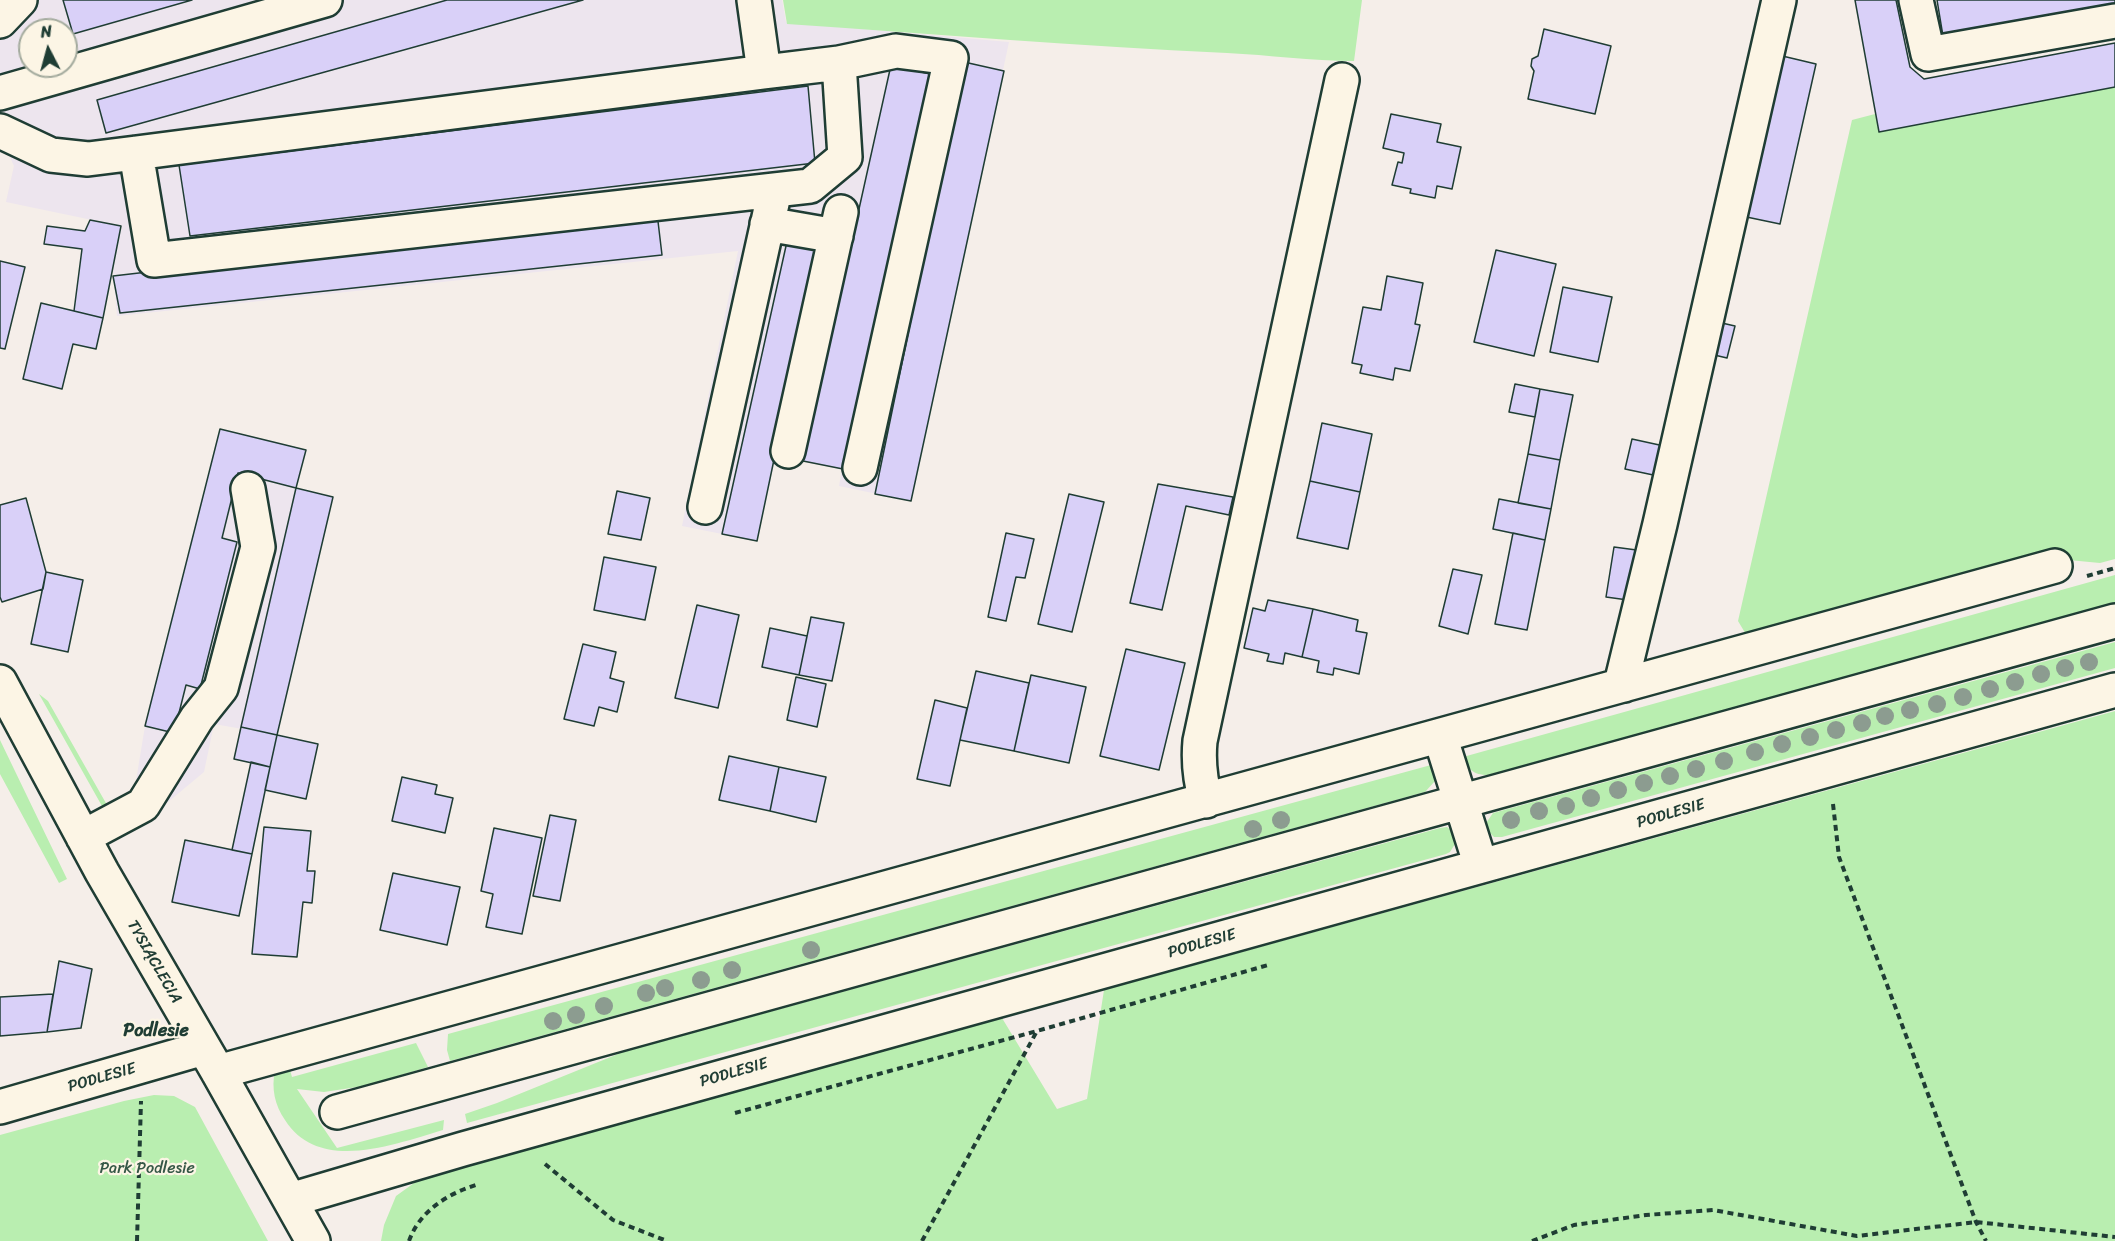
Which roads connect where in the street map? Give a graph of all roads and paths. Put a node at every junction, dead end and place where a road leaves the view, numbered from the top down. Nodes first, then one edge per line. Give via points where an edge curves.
1 (20, 0) edge
2 (325, 0) edge
3 (754, 0) edge
4 (1779, 0) edge
5 (1916, 0) edge
6 (0, 21) edge
7 (2115, 21) edge
8 (839, 63) junction
9 (764, 72) junction
10 (1342, 80) dead end
11 (0, 93) edge
12 (0, 131) edge
13 (136, 153) junction
14 (775, 190) junction
15 (767, 224) junction
16 (788, 451) dead end
17 (860, 468) dead end
18 (248, 489) dead end
19 (705, 507) dead end
20 (2055, 566) dead end
21 (2115, 621) edge
22 (1624, 685) junction
23 (2115, 690) edge
24 (5, 701) edge
25 (1440, 736) junction
26 (1206, 801) junction
27 (1461, 801) junction
28 (1833, 802) dead end
29 (82, 837) junction
30 (1481, 866) junction
31 (1037, 1031) dead end
32 (211, 1060) junction
33 (139, 1098) dead end
34 (0, 1107) edge
35 (337, 1112) dead end
36 (535, 1167) dead end
37 (485, 1182) dead end
38 (290, 1200) junction
39 (1976, 1222) junction
40 (2115, 1237) edge
41 (137, 1241) edge
42 (313, 1241) edge
43 (410, 1241) edge
44 (667, 1241) edge
45 (922, 1241) edge
46 (1532, 1241) edge
47 (1986, 1241) edge

1 - 6 street
2 - 11 street
3 - 9 street
4 - 22 street
5 - 7 street via 1928,54
8 - 9 street
8 - 14 street via 844,157 810,186
8 - 17 street via 896,51 951,58
9 - 13 street
10 - 26 street via 1200,741 1198,762
12 - 13 street via 51,155 88,159
13 - 14 street via 154,260
14 - 15 street
15 - 16 street via 839,224
15 - 19 street
18 - 29 street via 258,547 220,688 143,805
20 - 22 street, PODLESIE
21 - 27 street
22 - 25 street, PODLESIE
23 - 30 street, PODLESIE
24 - 29 street, TYSIĄCLECIA
25 - 26 street, PODLESIE
25 - 27 street
26 - 32 street, PODLESIE
27 - 30 street
27 - 35 street
28 - 39 path via 1839,857
29 - 32 street, TYSIĄCLECIA
30 - 38 street, PODLESIE
31 - 45 path
32 - 34 street, PODLESIE
32 - 38 street, TYSIĄCLECIA
33 - 41 path via 142,1104
36 - 44 path via 545,1164 614,1220
37 - 43 path via 437,1203 413,1230
38 - 42 street, TYSIĄCLECIA
39 - 40 path
39 - 46 path via 1857,1236 1713,1210 1574,1225
39 - 47 path

